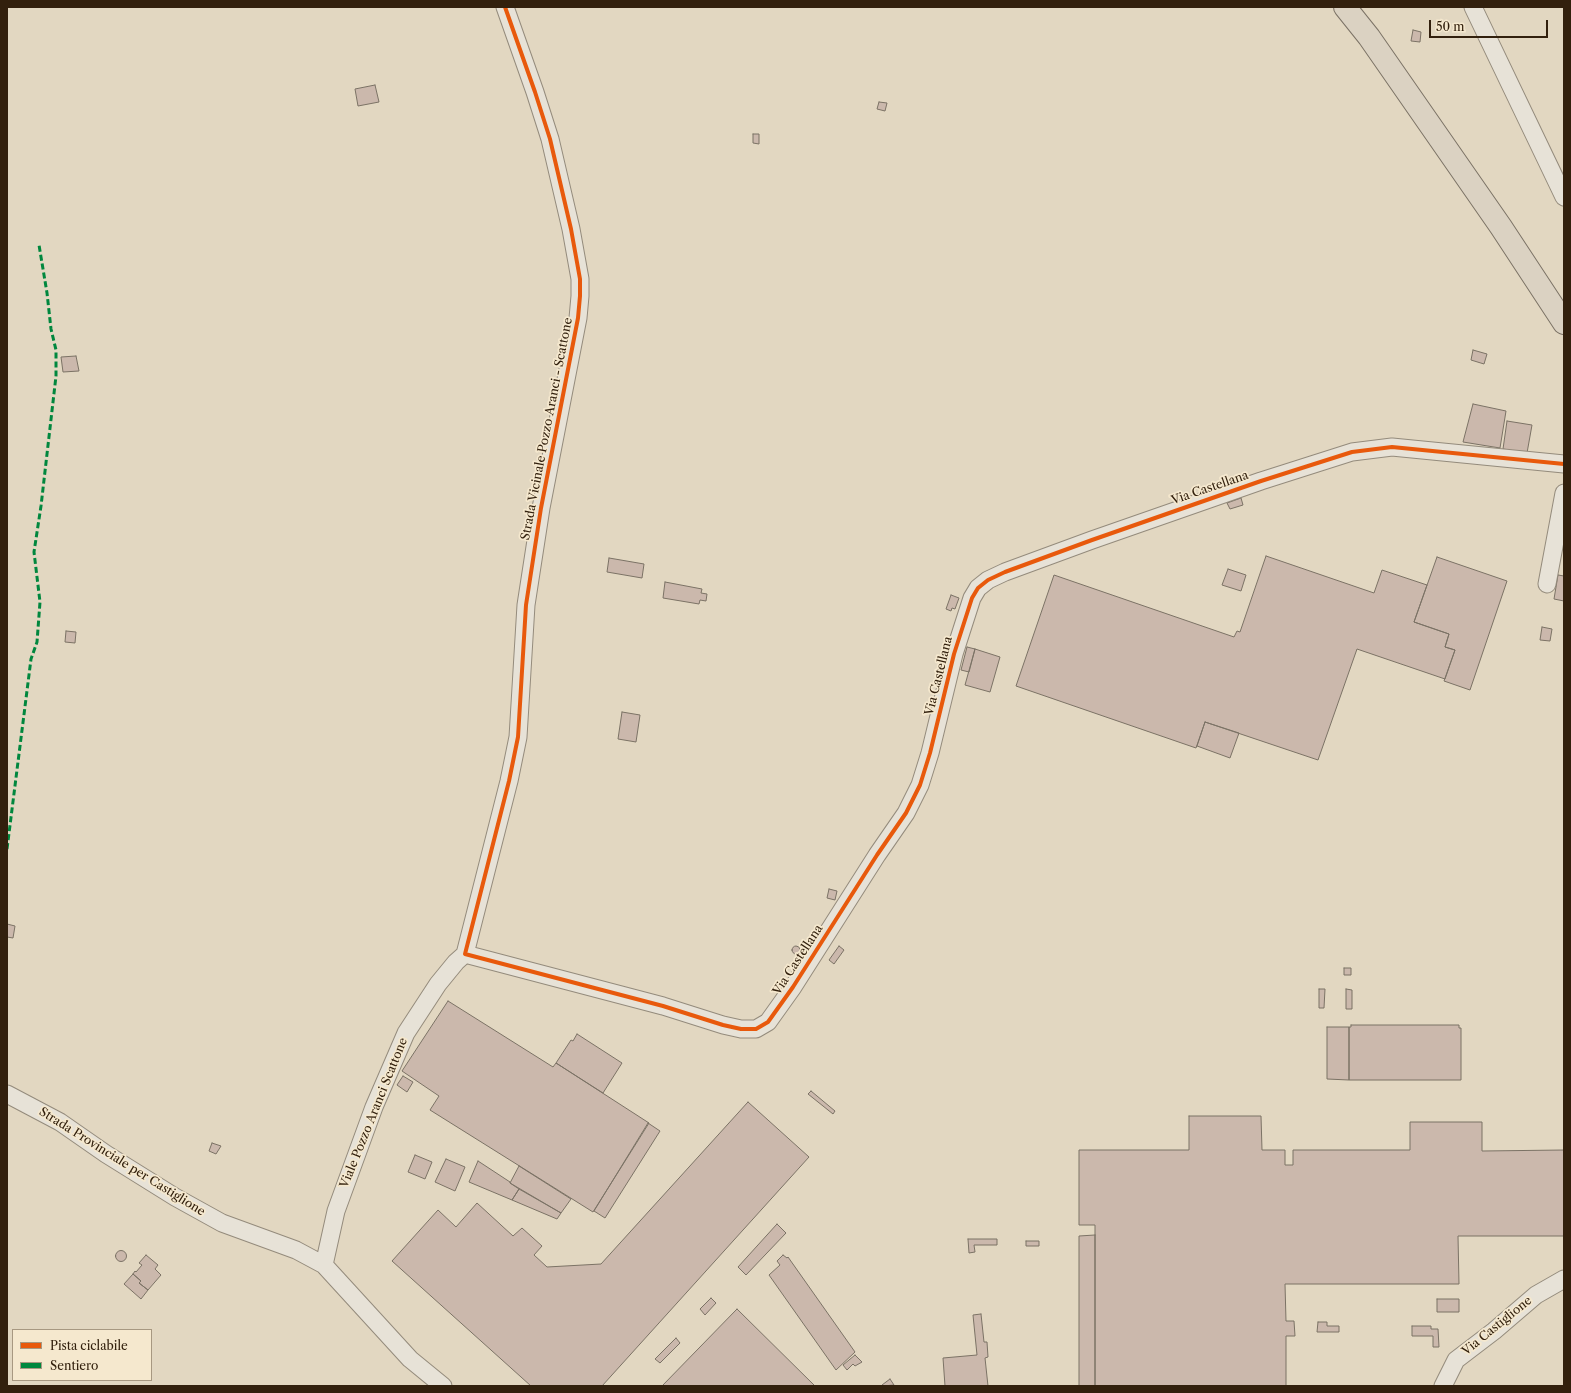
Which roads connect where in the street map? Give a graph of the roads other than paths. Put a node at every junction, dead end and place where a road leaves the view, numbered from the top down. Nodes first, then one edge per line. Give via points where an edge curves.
1 (505, 7) edge
2 (1345, 7) edge
3 (1361, 7) edge
4 (1473, 7) edge
5 (1369, 37) junction
6 (1564, 197) edge
7 (1564, 323) edge
8 (1564, 464) edge
9 (1564, 468) edge
10 (1564, 493) edge
11 (1547, 584) dead end
12 (465, 954) junction
13 (7, 1094) edge
14 (324, 1265) junction
15 (1564, 1279) edge
16 (442, 1386) edge
17 (1443, 1386) edge

1 - 12 street, Strada Vicinale Pozzo Aranci - Scattone via 550,139 571,229 580,279 580,296 526,605 518,737
2 - 5 main road
3 - 5 main road
4 - 6 street
5 - 7 main road via 1501,227
8 - 9 street
8 - 12 street, Via Castellana via 1392,447 1352,452 1092,540 988,580 978,588 972,598 954,654 920,785 906,812 793,987 768,1022 756,1029 723,1025 663,1006
10 - 11 street
12 - 14 street, Viale Pozzo Aranci Scattone via 438,984 406,1033 374,1107 336,1211
13 - 14 street, Strada Provinciale per Castiglione via 60,1122 175,1198 215,1219 296,1250
14 - 16 street, Strada Provinciale per Castiglione via 410,1359
15 - 17 street, Via Castiglione via 1536,1295 1456,1360

